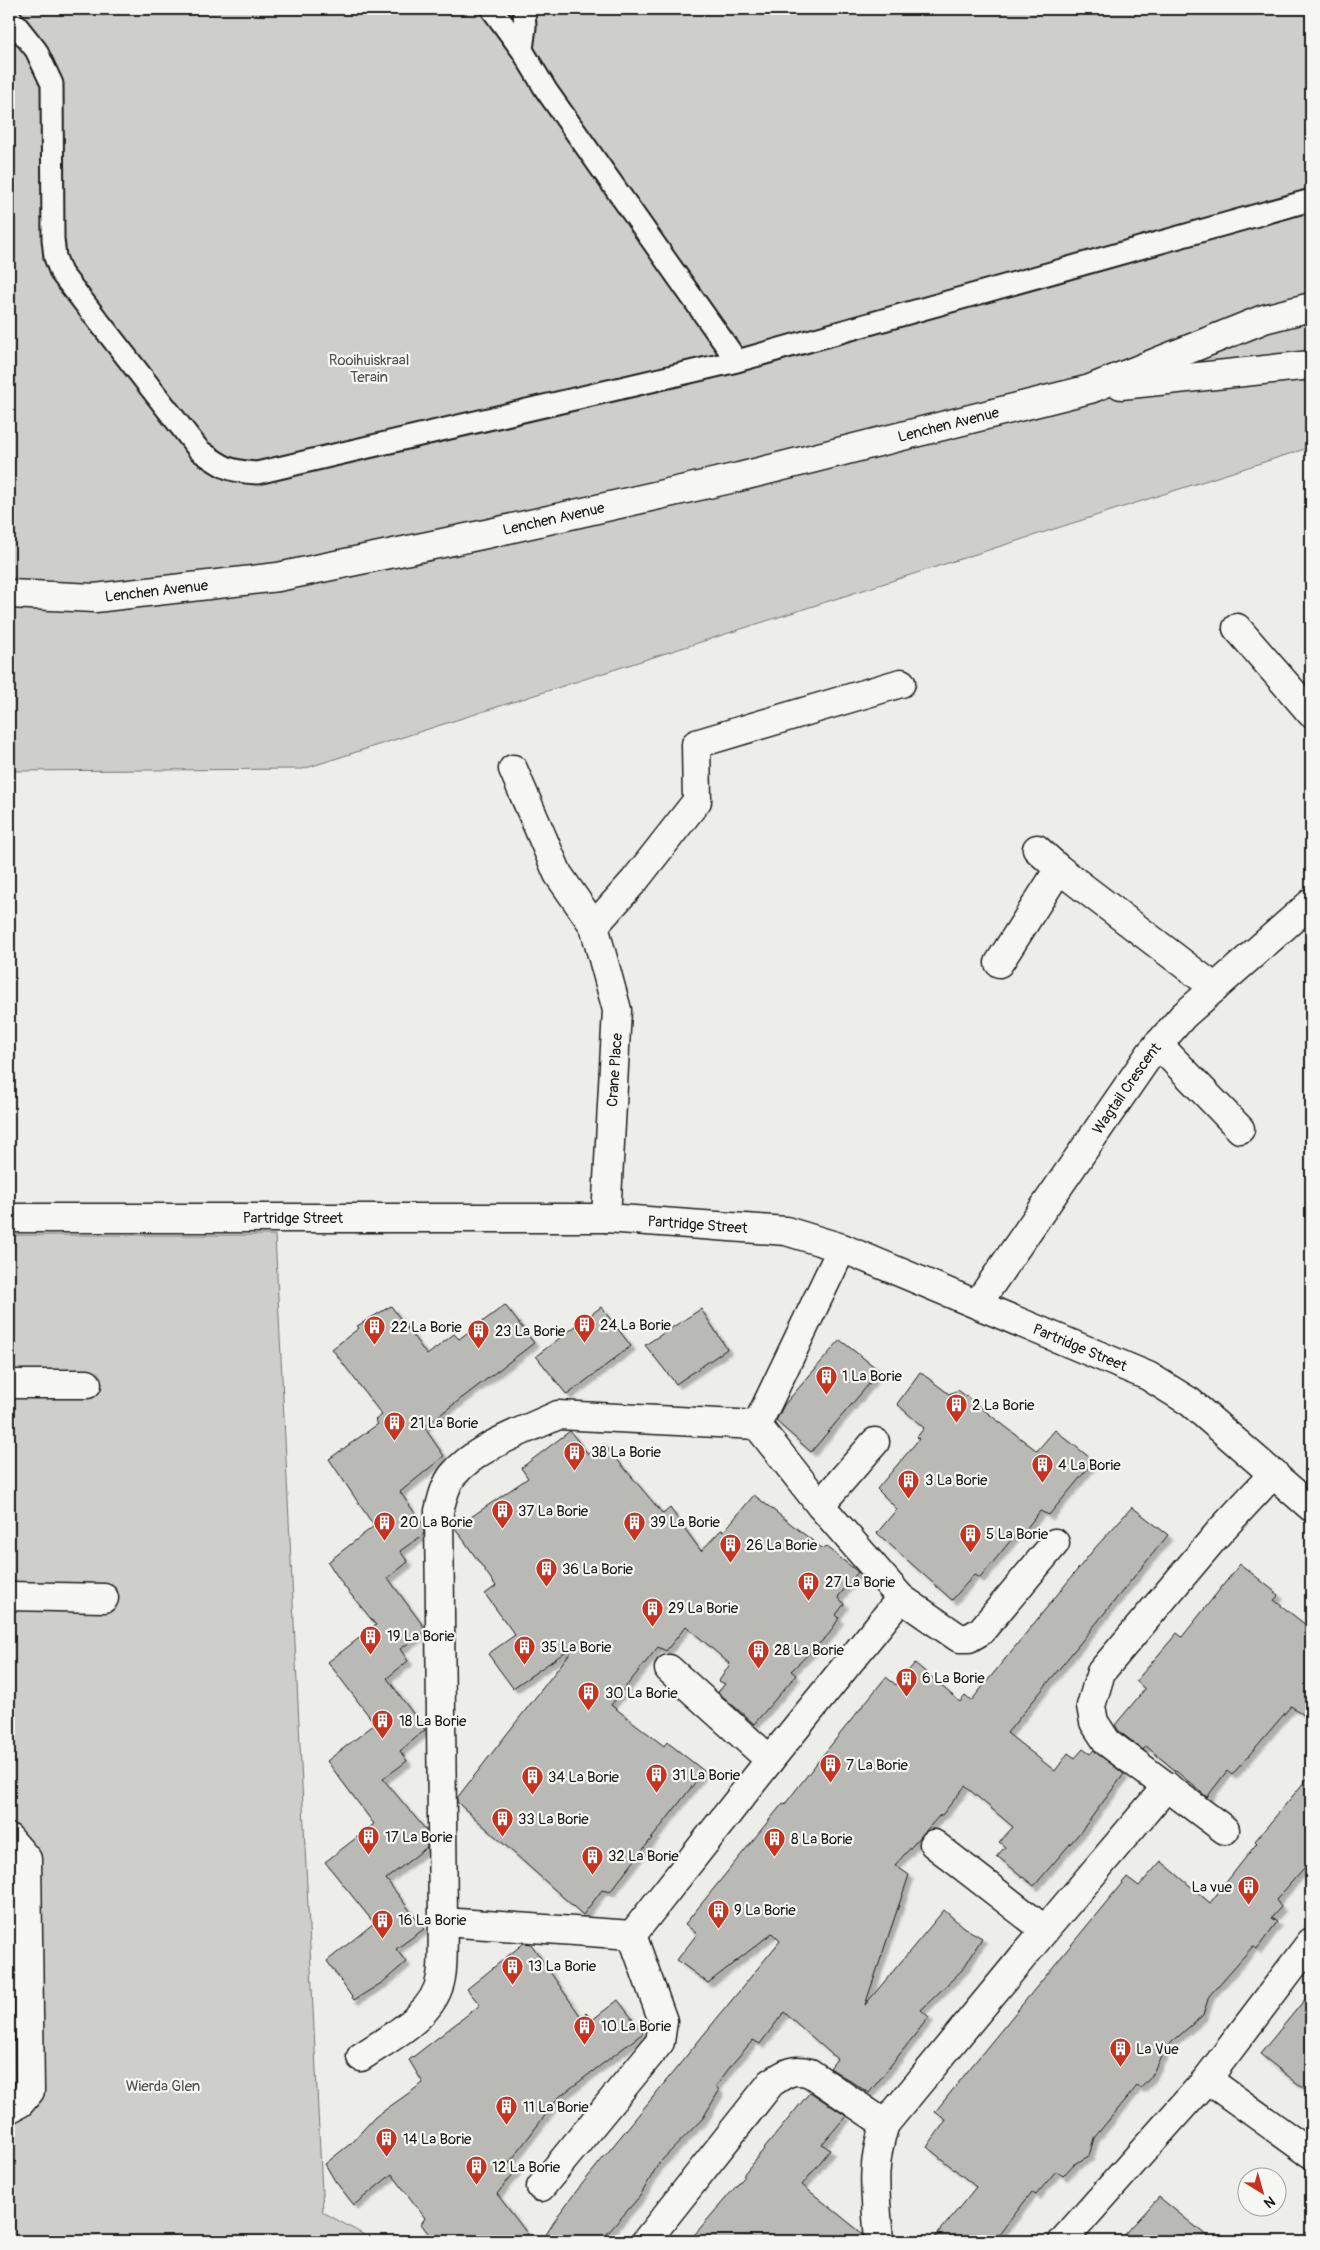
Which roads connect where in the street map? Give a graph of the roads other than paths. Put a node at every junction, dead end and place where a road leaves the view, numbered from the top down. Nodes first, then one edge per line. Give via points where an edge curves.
1 (492, 9) edge
2 (524, 9) edge
3 (9, 16) edge
4 (522, 50) junction
5 (1311, 200) edge
6 (1311, 307) edge
7 (737, 361) junction
8 (1311, 365) edge
9 (1090, 389) junction
10 (9, 594) edge
11 (1237, 628) dead end
12 (901, 683) dead end
13 (1311, 713) edge
14 (513, 770) dead end
15 (1037, 849) dead end
16 (1059, 869) junction
17 (1311, 903) edge
18 (594, 926) junction
19 (999, 964) dead end
20 (1215, 988) junction
21 (1158, 1044) junction
22 (1240, 1129) dead end
23 (9, 1218) edge
24 (606, 1218) junction
25 (842, 1248) junction
26 (978, 1303) junction
27 (9, 1384) edge
28 (87, 1384) dead end
29 (757, 1425) junction
30 (875, 1442) dead end
31 (1274, 1473) junction
32 (820, 1505) junction
33 (1311, 1506) edge
34 (1055, 1543) dead end
35 (9, 1596) edge
36 (104, 1598) dead end
37 (901, 1598) junction
38 (670, 1669) dead end
39 (770, 1760) junction
40 (1167, 1786) junction
41 (1225, 1830) dead end
42 (9, 1838) edge
43 (934, 1844) dead end
44 (443, 1922) junction
45 (1044, 1930) junction
46 (632, 1935) junction
47 (1311, 1942) edge
48 (361, 2057) dead end
49 (1207, 2079) junction
50 (9, 2109) edge
51 (885, 2124) junction
52 (1311, 2154) edge
53 (541, 2187) dead end
54 (646, 2241) edge
55 (879, 2241) edge
56 (1064, 2241) edge

1 - 4 lane
2 - 4 lane
3 - 7 lane via 36,50 52,84 54,239 55,257 61,273 199,450 225,468 256,473
4 - 7 lane via 546,90
5 - 7 lane
6 - 9 street, Lenchen Avenue via 1264,319
8 - 9 street, Lenchen Avenue
9 - 10 street, Lenchen Avenue via 739,477 278,577 95,598
11 - 13 street
12 - 18 street via 696,744 697,801
14 - 18 street, Crane Place via 558,874
15 - 16 street
16 - 19 street
16 - 20 street
17 - 20 street, Wagtail Crescent
18 - 24 street, Crane Place via 618,1010
20 - 21 street, Wagtail Crescent
21 - 22 street
21 - 26 street, Wagtail Crescent
23 - 24 street, Partridge Street
24 - 25 street, Partridge Street via 786,1231
25 - 26 street, Partridge Street
25 - 29 street
26 - 31 street, Partridge Street via 1148,1376 1190,1402
27 - 28 street
29 - 32 street
29 - 44 street via 558,1415 471,1456 452,1476 439,1511
30 - 32 street
31 - 33 street, Partridge Street
31 - 40 street via 1221,1530 1101,1672 1091,1706 1094,1722 1107,1742
32 - 37 street
34 - 37 street via 981,1631 969,1638 959,1638
35 - 36 street
37 - 39 street
38 - 39 street
39 - 46 street
40 - 41 street
40 - 45 street
42 - 50 street via 27,1859 30,2091 20,2103
43 - 45 street
44 - 46 street
44 - 48 street via 441,1978 433,1997 412,2022
45 - 51 street
46 - 53 street via 663,2021 660,2042
47 - 49 street
49 - 52 street
49 - 56 street
51 - 54 street via 810,2072 798,2069 785,2074 771,2083
51 - 55 street via 874,2167

